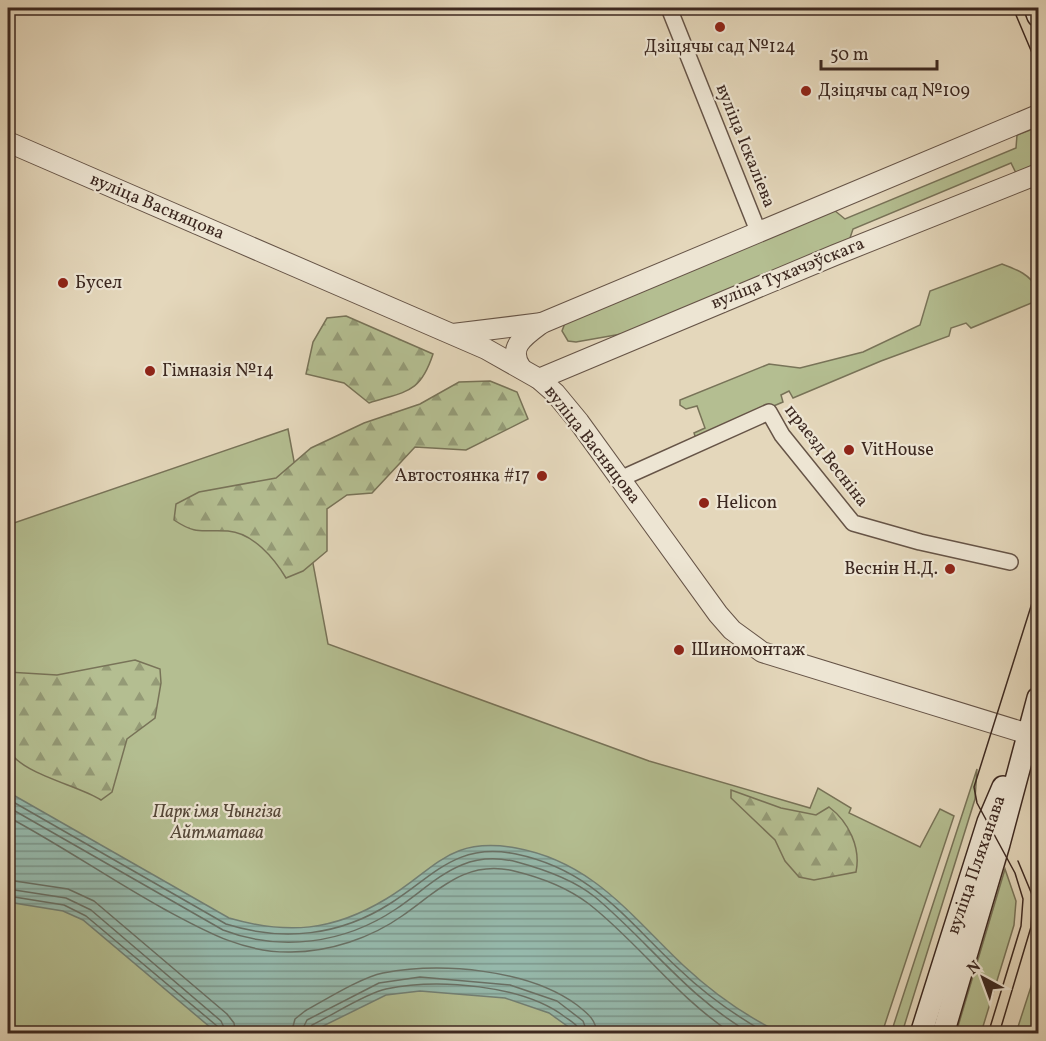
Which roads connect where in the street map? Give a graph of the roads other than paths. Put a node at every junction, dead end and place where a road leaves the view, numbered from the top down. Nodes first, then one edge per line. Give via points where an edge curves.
1 (669, 8) edge
2 (1035, 8) edge
3 (1038, 16) edge
4 (1038, 115) edge
5 (8, 142) edge
6 (1038, 174) edge
7 (758, 231) junction
8 (542, 323) junction
9 (453, 334) junction
10 (521, 368) junction
11 (539, 379) junction
12 (620, 479) junction
13 (1010, 562) dead end
14 (1038, 698) edge
15 (1033, 735) edge
16 (921, 1034) edge
17 (943, 1034) edge

1 - 7 street, вуліца Іскаліева
2 - 3 main road
4 - 7 street
5 - 9 street, вуліца Васняцова
6 - 11 street, вуліца Тухачэўскага
7 - 8 street
8 - 9 street
8 - 10 street via 515,349
9 - 10 street, вуліца Васняцова
10 - 11 street, вуліца Васняцова
11 - 12 street, вуліца Васняцова via 565,404
12 - 13 street, праезд Весніна via 769,412 782,435 853,523
12 - 15 street, вуліца Васняцова via 718,614 762,652
14 - 15 main road, вуліца Пляханава
15 - 16 main road, вуліца Пляханава via 988,822
15 - 17 main road, вуліца Пляханава

